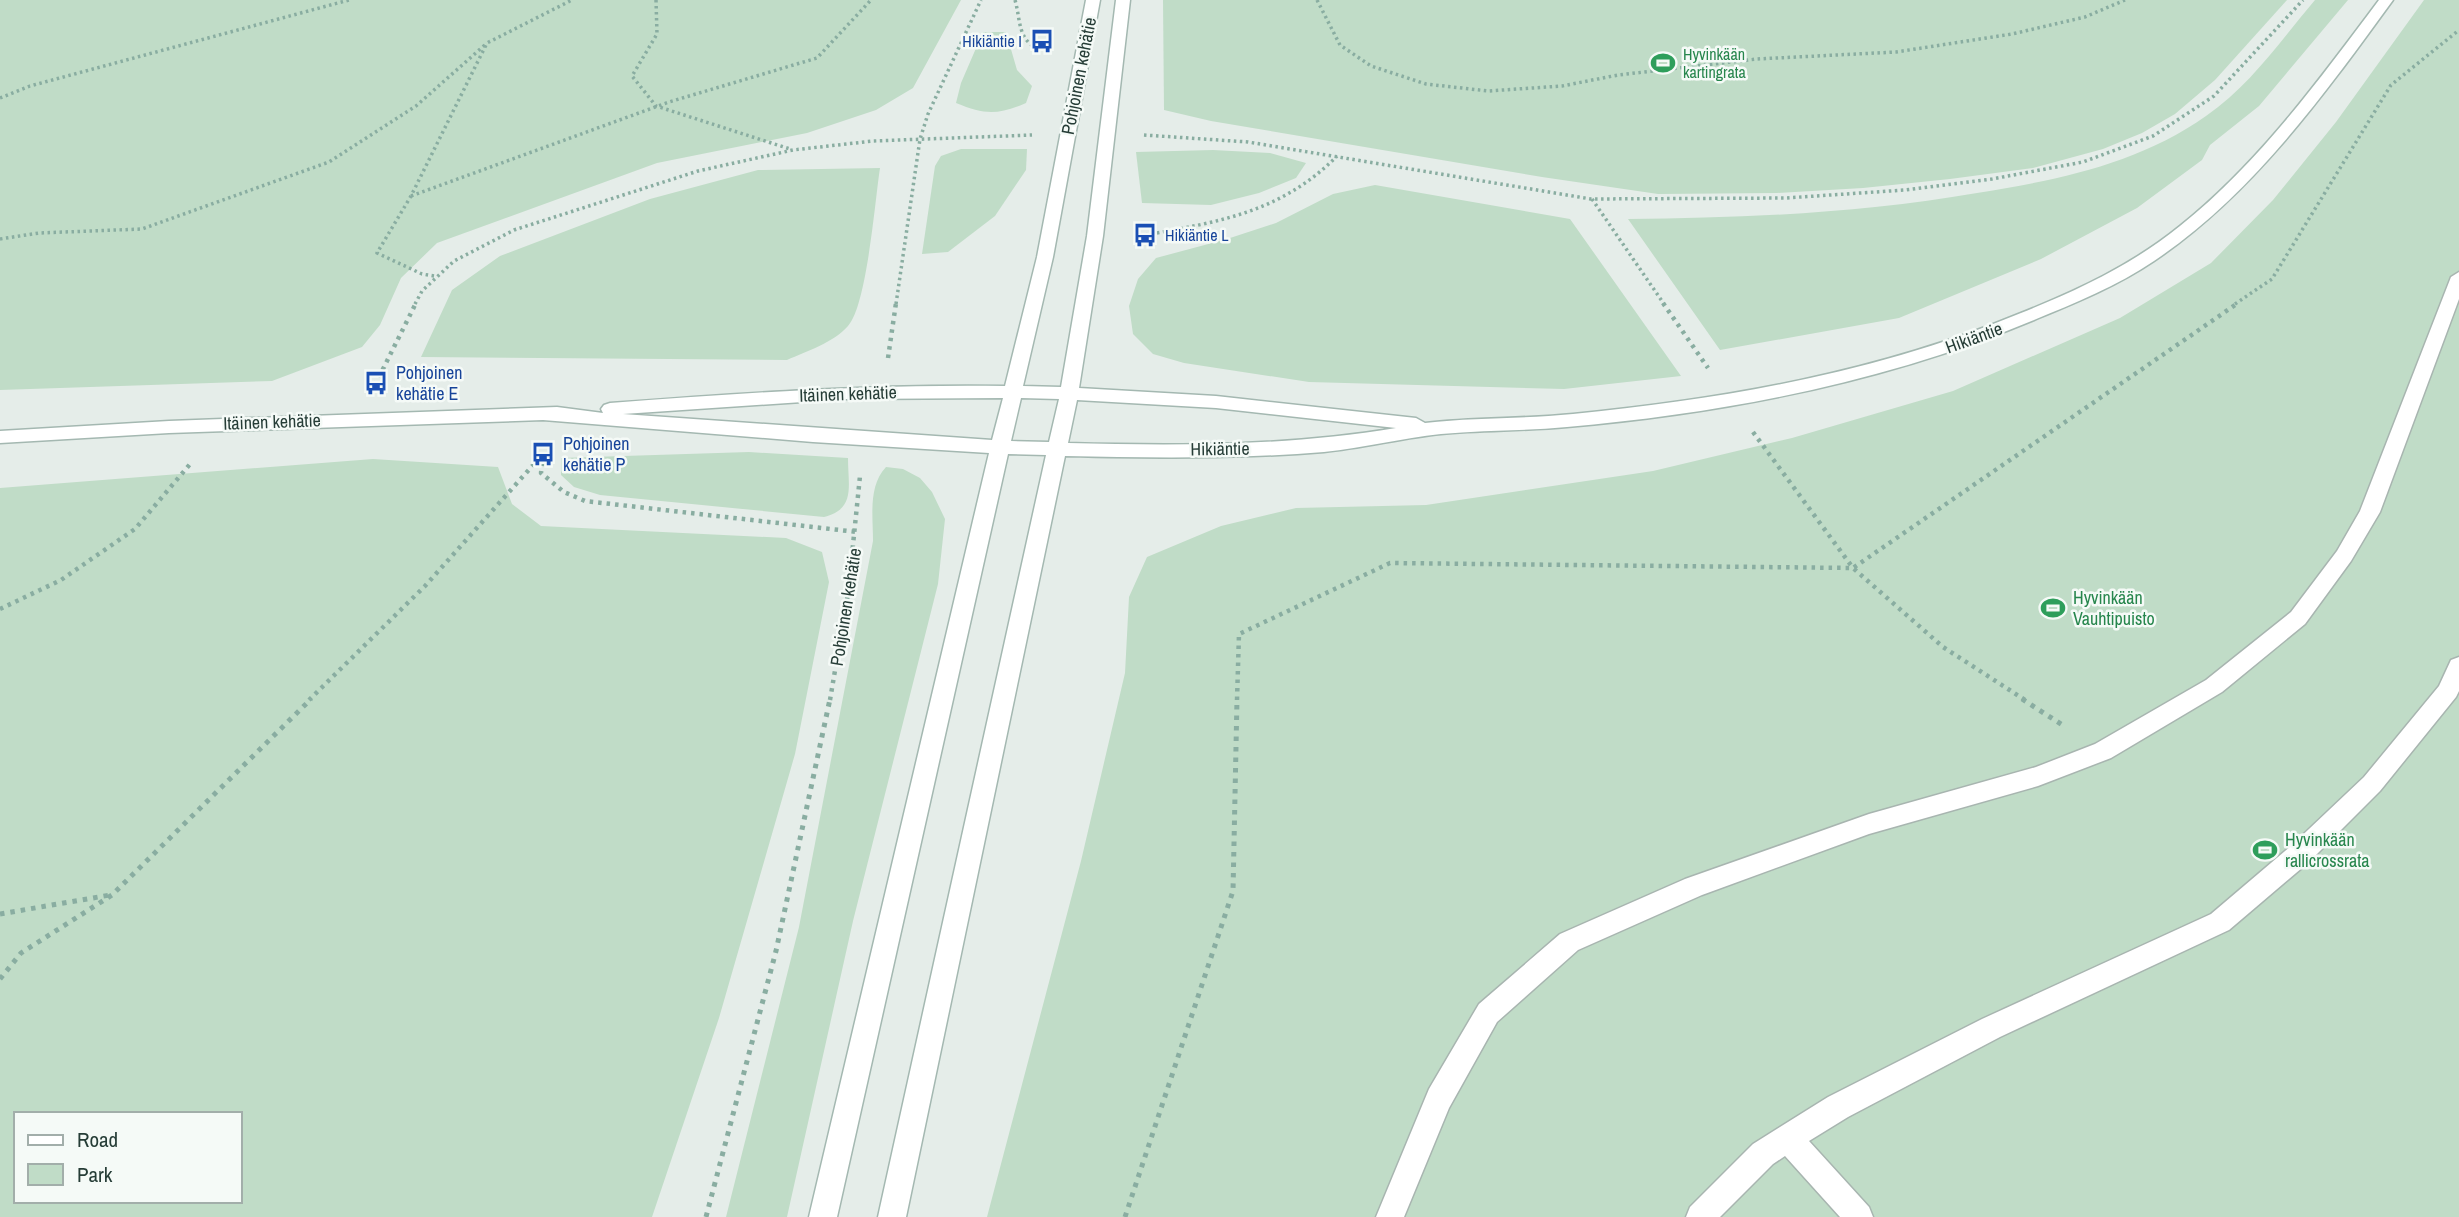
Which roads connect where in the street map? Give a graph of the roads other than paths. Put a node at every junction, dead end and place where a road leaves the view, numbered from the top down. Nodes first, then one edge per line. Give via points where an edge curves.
1 (1093, 0) edge
2 (1123, 0) edge
3 (2386, 0) edge
4 (2459, 277) edge
5 (1012, 392) junction
6 (1069, 393) junction
7 (545, 414) junction
8 (1439, 428) junction
9 (0, 436) edge
10 (999, 445) junction
11 (1058, 447) junction
12 (2459, 666) edge
13 (1788, 1138) junction
14 (823, 1217) edge
15 (892, 1217) edge
16 (1390, 1217) edge
17 (1700, 1217) edge
18 (1859, 1217) edge

1 - 5 main road, Pohjoinen kehätie via 1045,257
2 - 6 main road, Pohjoinen kehätie via 1095,236
3 - 8 main road, Hikiäntie via 2286,128 2195,223 2148,257 2064,301 1961,344 1762,396 1567,422
4 - 16 main road via 2370,512 2298,618 2214,686 2103,751 2038,776 1869,824 1694,887 1569,942 1488,1013 1439,1099
5 - 6 main road, Itäinen kehätie
5 - 7 main road, Itäinen kehätie via 880,392
5 - 10 main road, Pohjoinen kehätie
6 - 8 main road, Hikiäntie via 1315,410
6 - 11 main road, Pohjoinen kehätie
7 - 9 main road, Itäinen kehätie
7 - 10 main road, Itäinen kehätie via 865,441
8 - 11 main road, Hikiäntie via 1338,444 1144,450
10 - 11 main road, Hikiäntie
10 - 14 main road, Pohjoinen kehätie
11 - 15 main road, Pohjoinen kehätie
12 - 13 main road via 2448,691 2372,784 2220,922 1991,1028
13 - 17 main road via 1763,1154
13 - 18 main road

